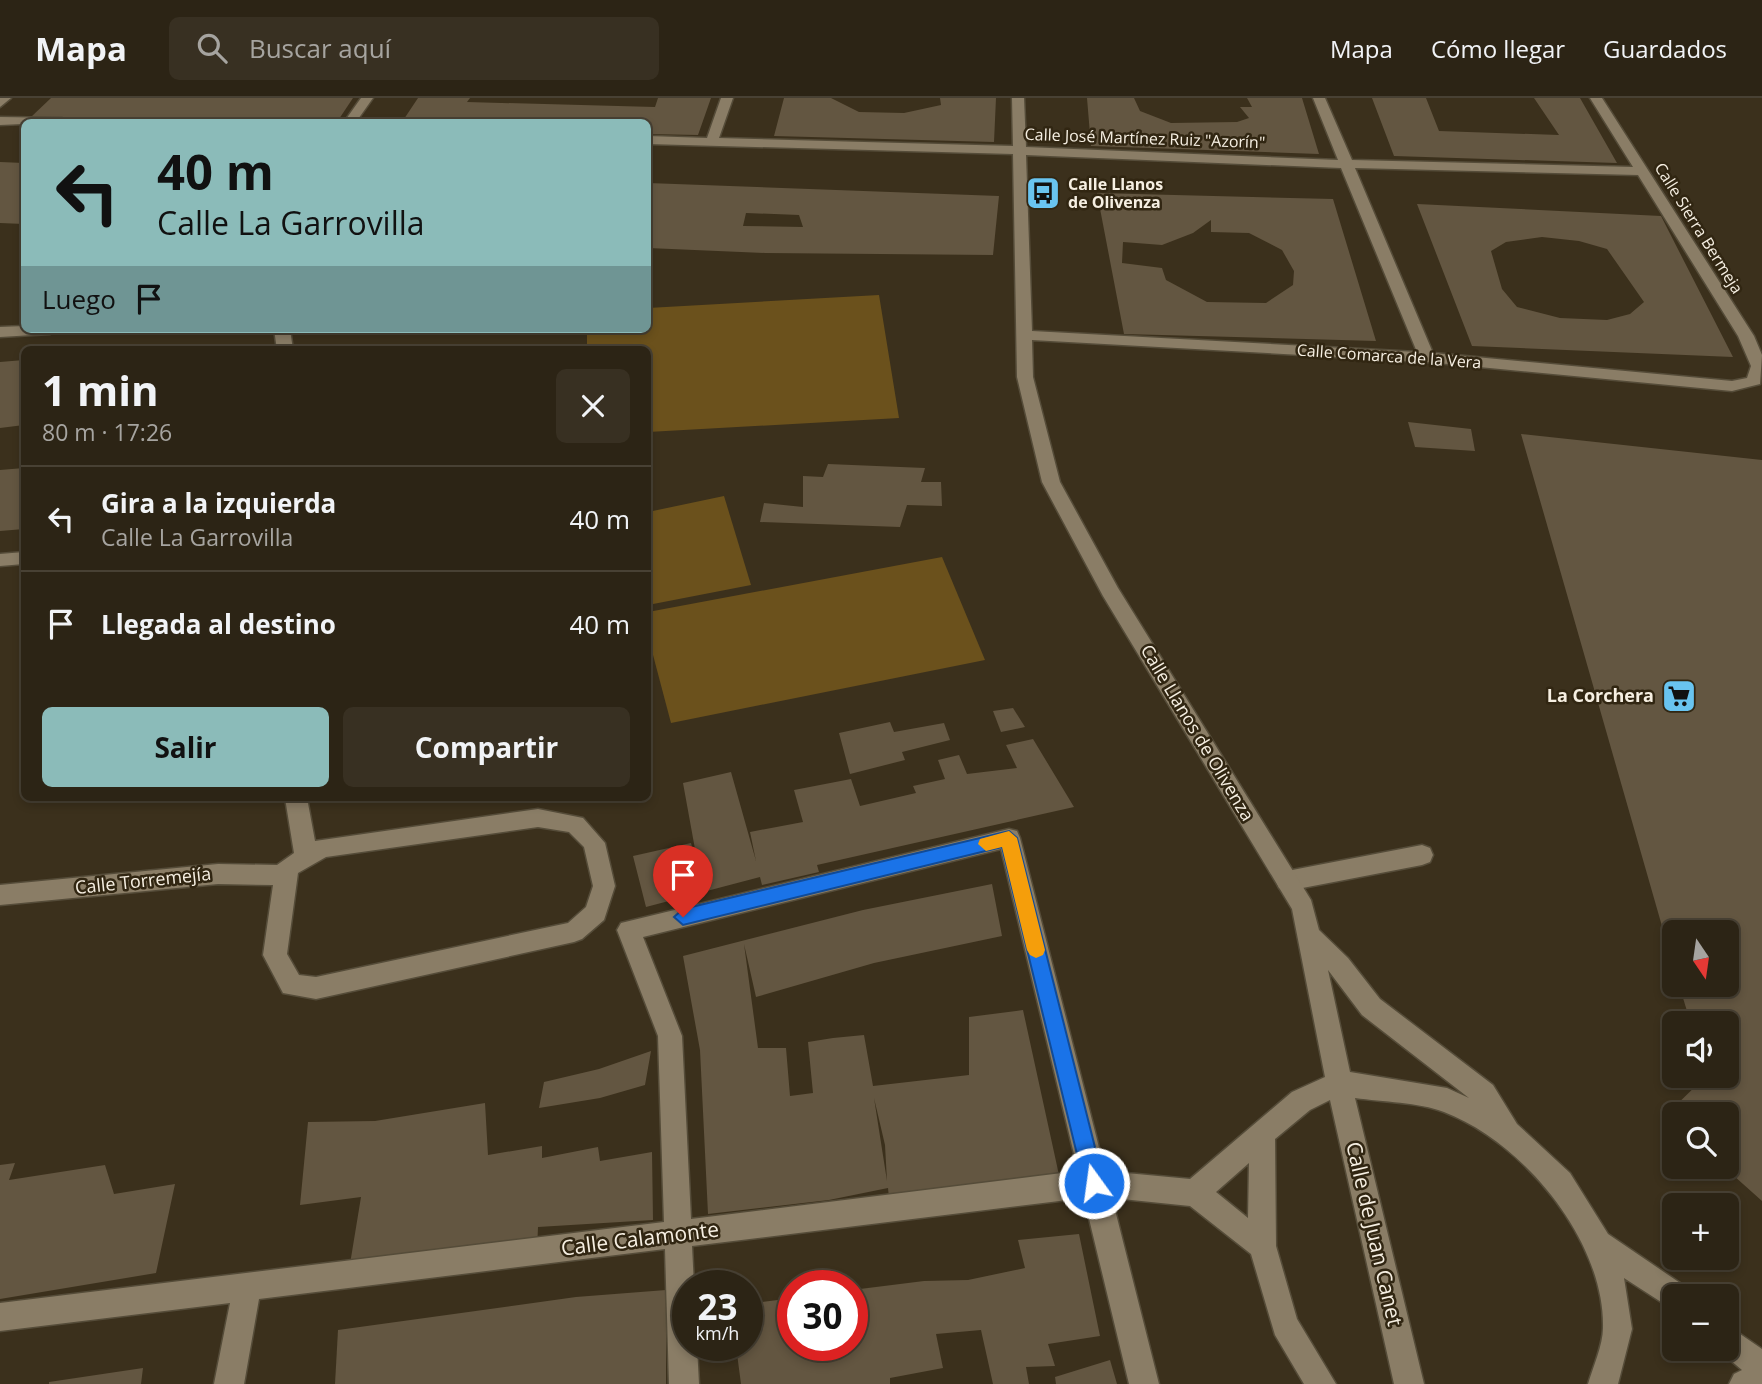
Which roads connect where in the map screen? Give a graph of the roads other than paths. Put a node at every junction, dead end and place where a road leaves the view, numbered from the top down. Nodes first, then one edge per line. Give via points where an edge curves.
1 (5, 98) edge
2 (367, 98) edge
3 (727, 98) edge
4 (1018, 98) edge
5 (1319, 98) edge
6 (1596, 98) edge
7 (0, 103) edge
8 (353, 119) edge
9 (0, 121) edge
10 (21, 121) edge
11 (651, 140) edge
12 (712, 141) junction
13 (1020, 150) junction
14 (1344, 164) junction
15 (1642, 171) junction
16 (21, 331) edge
17 (0, 332) edge
18 (1024, 335) junction
19 (1427, 357) junction
20 (1754, 381) joint
21 (21, 558) edge
22 (0, 559) edge
23 (297, 801) edge
24 (1422, 855) dead end
25 (306, 856) junction
26 (287, 874) junction
27 (1287, 881) junction
28 (0, 895) edge
29 (596, 913) junction
30 (629, 930) junction
31 (1308, 934) junction
32 (1339, 1083) junction
33 (1262, 1133) junction
34 (1508, 1133) junction
35 (1094, 1183) junction
36 (1195, 1193) junction
37 (678, 1235) junction
38 (1598, 1244) junction
39 (1262, 1246) junction
40 (247, 1287) junction
41 (1662, 1287) edge
42 (0, 1317) edge
43 (1739, 1349) edge
44 (1762, 1368) edge
45 (1762, 1378) edge
46 (229, 1384) edge
47 (684, 1384) edge
48 (1144, 1384) edge
49 (1321, 1384) edge
50 (1409, 1384) edge
51 (1604, 1384) edge
52 (1744, 1384) edge

1 - 7 street
2 - 8 street
3 - 12 street
4 - 13 street, Calle Llanos de Olivenza
5 - 14 street
6 - 15 street, Calle Sierra Bermeja
9 - 10 street
11 - 12 street, Calle José Martínez Ruiz "Azorín"
12 - 13 street, Calle José Martínez Ruiz "Azorín"
13 - 14 street, Calle José Martínez Ruiz "Azorín"
13 - 18 street, Calle Llanos de Olivenza
14 - 15 street, Calle José Martínez Ruiz "Azorín"
14 - 19 street
15 - 20 street, Calle Sierra Bermeja via 1746,336 1759,366
16 - 17 street
18 - 19 street, Calle Comarca de la Vera
18 - 27 street, Calle Llanos de Olivenza via 1025,377 1051,482 1110,591
19 - 20 street, Calle Comarca de la Vera via 1732,386
21 - 22 street
23 - 25 street
24 - 27 street
25 - 26 street via 287,868
25 - 29 street via 322,848 538,818 575,824 594,843 604,887
26 - 28 street, Calle Torremejía via 219,874
26 - 29 street via 275,955 292,985 316,988 574,932
27 - 31 street, Calle Llanos de Olivenza via 1303,907
29 - 30 street
30 - 35 street via 1009,838
30 - 37 street via 670,1036
31 - 32 street, Calle Llanos de Olivenza
31 - 34 street via 1371,1007 1484,1094
32 - 33 street via 1301,1101
32 - 34 street via 1447,1100
32 - 50 street, Calle de Juan Canet
33 - 36 street
33 - 39 street
34 - 38 street via 1560,1183
35 - 36 street, Calle Calamonte
35 - 37 street, Calle Calamonte
35 - 48 street
36 - 39 street
37 - 40 street, Calle Calamonte
37 - 47 street
38 - 41 street
38 - 51 street via 1612,1285 1618,1329
39 - 49 street via 1285,1325
40 - 42 street, Calle Calamonte
40 - 46 street
43 - 44 street
45 - 52 street

